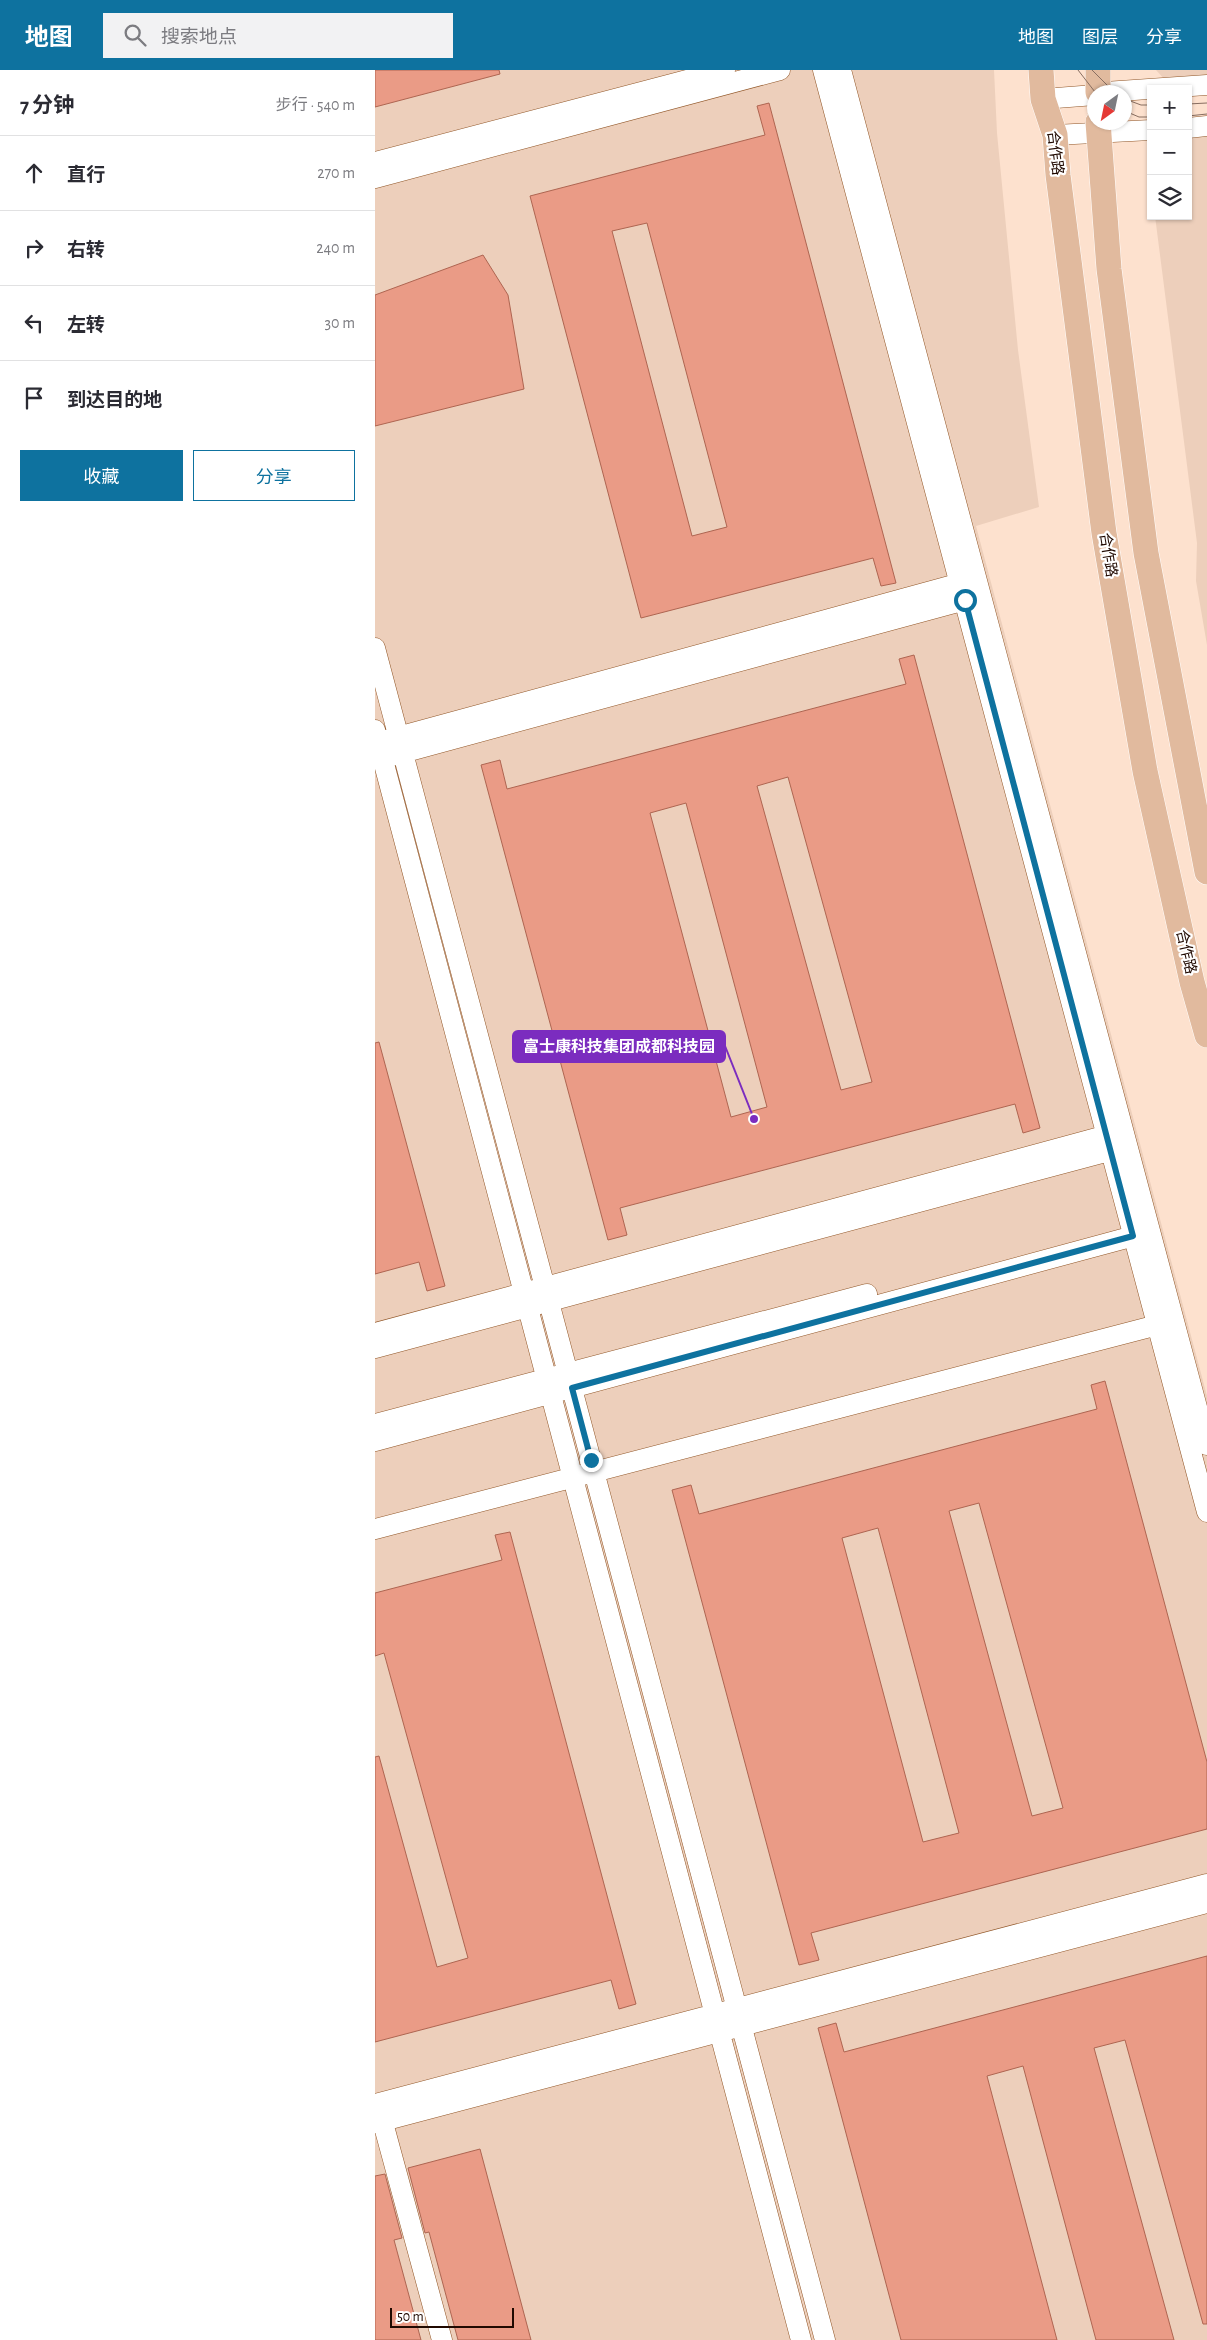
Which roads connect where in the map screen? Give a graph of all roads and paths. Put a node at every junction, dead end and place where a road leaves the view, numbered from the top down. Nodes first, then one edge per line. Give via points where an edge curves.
1 (725, 70) edge
2 (780, 70) edge
3 (823, 70) edge
4 (841, 70) edge
5 (1041, 70) edge
6 (1097, 70) edge
7 (1098, 85) edge
8 (1207, 85) edge
9 (1132, 90) edge
10 (1087, 96) edge
11 (1043, 99) junction
12 (1207, 126) edge
13 (1192, 128) edge
14 (1132, 129) edge
15 (1087, 130) edge
16 (1098, 130) edge
17 (1147, 130) edge
18 (1055, 135) junction
19 (375, 162) edge
20 (375, 178) edge
21 (970, 590) junction
22 (375, 648) edge
23 (401, 745) junction
24 (377, 747) edge
25 (1207, 872) edge
26 (1207, 1035) edge
27 (1117, 1140) junction
28 (1140, 1228) junction
29 (547, 1294) junction
30 (526, 1300) junction
31 (1164, 1317) junction
32 (375, 1333) edge
33 (375, 1348) edge
34 (570, 1380) junction
35 (549, 1386) junction
36 (375, 1424) edge
37 (375, 1441) edge
38 (1207, 1445) edge
39 (592, 1465) junction
40 (571, 1471) junction
41 (1207, 1512) edge
42 (375, 1516) edge
43 (375, 1529) edge
44 (1207, 1884) edge
45 (1207, 1903) edge
46 (739, 2017) junction
47 (717, 2023) junction
48 (377, 2109) edge
49 (442, 2340) edge
50 (801, 2340) edge
51 (825, 2340) edge

1 - 19 street
2 - 20 street
3 - 21 street
4 - 21 street
5 - 11 main road, 合作路
6 - 7 main road
8 - 9 street
10 - 11 street
11 - 18 main road, 合作路
12 - 13 street
14 - 17 street
15 - 18 street
16 - 25 main road via 1109,269 1146,553
18 - 26 main road, 合作路 via 1104,533 1145,771
21 - 23 street
21 - 27 street
22 - 23 street
23 - 24 street
23 - 29 street
24 - 30 street
27 - 28 street
27 - 29 street
28 - 31 street
28 - 34 street
29 - 30 street
29 - 34 street
30 - 32 street
30 - 33 street
30 - 35 street
31 - 38 street
31 - 39 street
31 - 41 street
34 - 35 street
34 - 39 street
35 - 36 street
35 - 37 street
35 - 40 street
39 - 40 street
39 - 46 street
40 - 42 street
40 - 43 street
40 - 47 street
44 - 46 street
45 - 46 street
46 - 47 street
46 - 51 street
47 - 48 street
47 - 50 street
48 - 49 street

